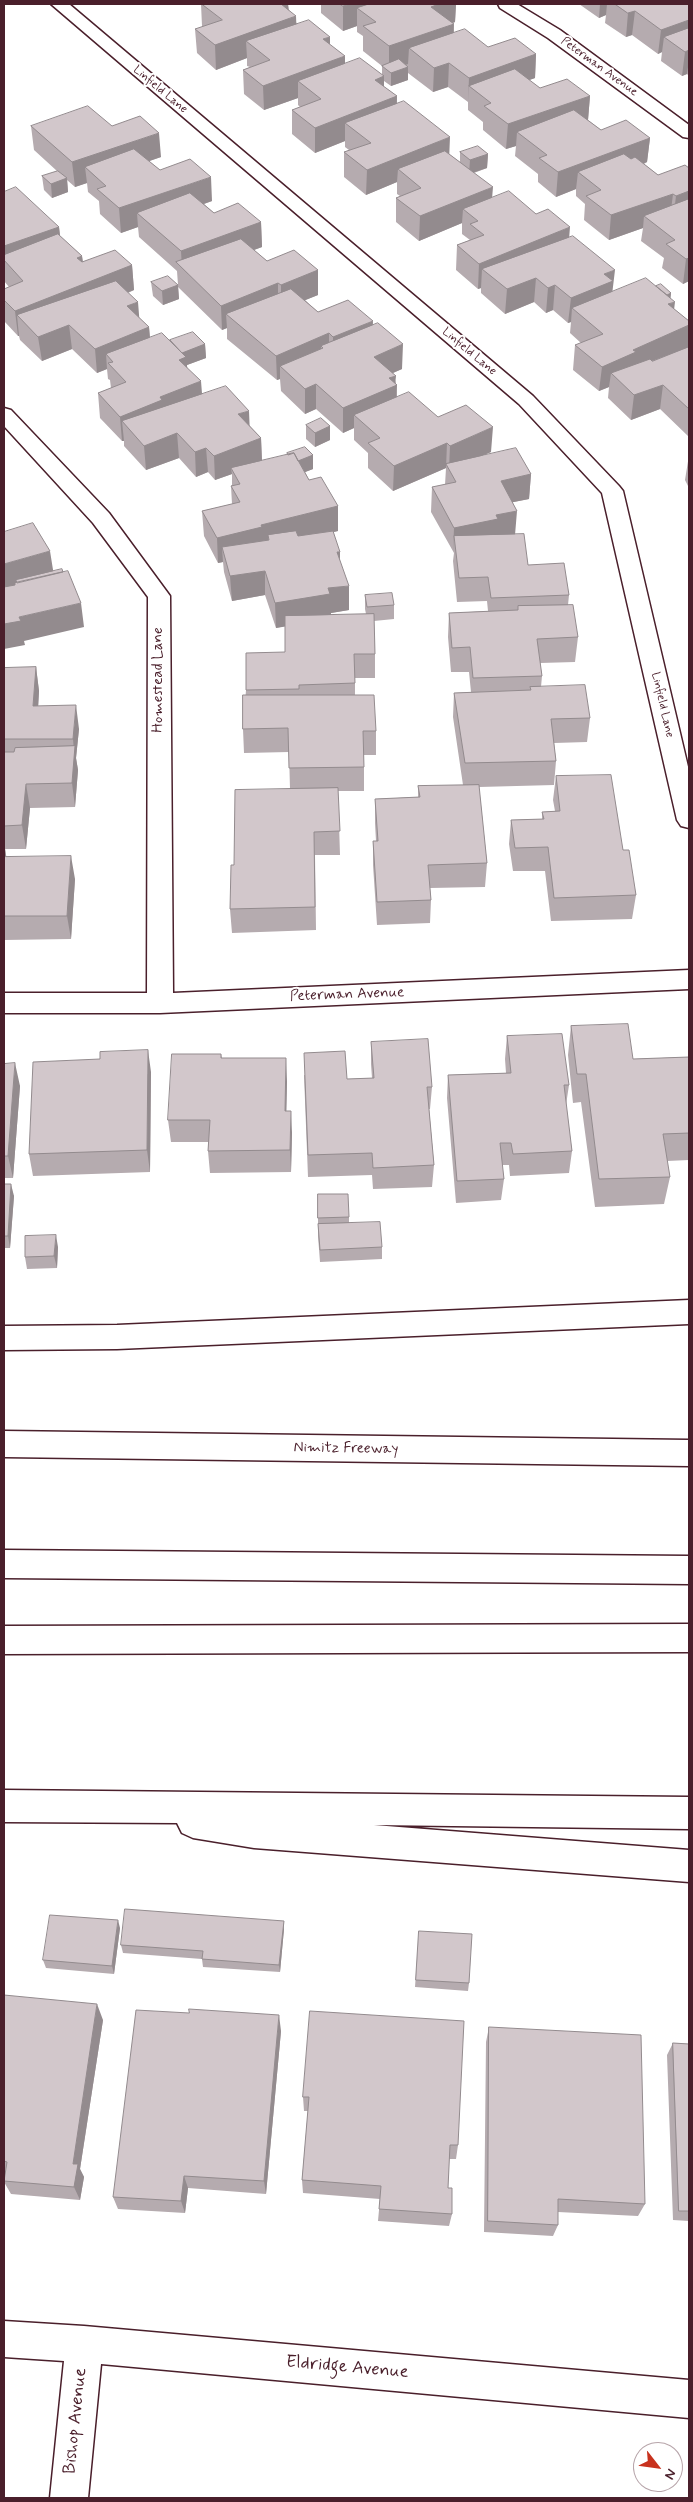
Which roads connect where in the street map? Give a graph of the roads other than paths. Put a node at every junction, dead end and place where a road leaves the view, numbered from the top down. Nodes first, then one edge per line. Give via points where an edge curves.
1 (58, 4) edge
2 (506, 4) edge
3 (689, 133) edge
4 (4, 414) edge
5 (689, 820) edge
6 (689, 980) edge
7 (4, 1003) edge
8 (160, 1003) junction
9 (689, 1312) edge
10 (4, 1338) edge
11 (4, 1444) edge
12 (689, 1453) edge
13 (4, 1564) edge
14 (689, 1570) edge
15 (689, 1638) edge
16 (4, 1640) edge
17 (4, 1806) edge
18 (105, 1808) junction
19 (689, 1813) edge
20 (689, 1866) edge
21 (4, 2339) edge
22 (84, 2344) junction
23 (689, 2399) edge
24 (68, 2498) edge

1 - 5 main road, Linfield Lane via 526,400 612,491
2 - 3 main road, Peterman Avenue via 554,34
4 - 8 main road, Homestead Lane via 100,518 159,596
6 - 8 main road, Peterman Avenue
7 - 8 main road, Peterman Avenue
9 - 10 main road via 117,1337
11 - 12 main road, Nimitz Freeway
13 - 14 main road
15 - 16 main road
17 - 18 main road
18 - 19 main road
18 - 20 main road via 254,1832
21 - 22 main road, Eldridge Avenue
22 - 23 main road, Eldridge Avenue
22 - 24 main road, Bishop Avenue

